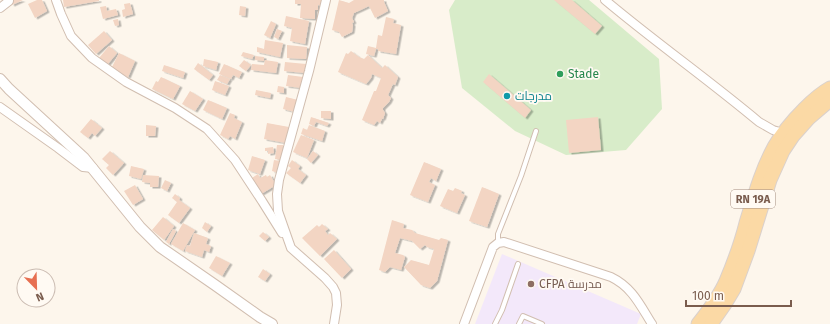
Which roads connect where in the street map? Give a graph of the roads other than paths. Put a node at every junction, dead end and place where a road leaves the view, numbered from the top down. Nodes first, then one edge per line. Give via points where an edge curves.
1 (9, 0) edge
2 (56, 0) edge
3 (326, 0) edge
4 (605, 0) edge
5 (0, 8) edge
6 (0, 79) edge
7 (830, 88) edge
8 (830, 100) edge
9 (0, 107) edge
10 (536, 131) dead end
11 (783, 133) junction
12 (93, 168) junction
13 (498, 244) junction
14 (291, 248) junction
15 (518, 264) dead end
16 (272, 324) edge
17 (334, 324) edge
18 (464, 324) edge
19 (495, 324) edge
20 (519, 324) edge
21 (542, 324) edge
22 (652, 324) edge
23 (698, 324) edge
24 (711, 324) edge

1 - 5 street
2 - 14 street via 71,36 92,58 126,82 175,108 207,129 235,160
3 - 14 street via 279,180 278,211
4 - 11 street via 759,122
6 - 12 street
7 - 11 main road, RN 19A via 812,101
8 - 24 main road, RN 19A via 809,118 783,151 770,180 736,283
9 - 12 street via 83,167
10 - 13 lane via 498,234
11 - 23 main road, RN 19A via 766,162 726,282
12 - 16 street via 140,227 160,247
13 - 18 street via 493,247
13 - 22 street via 504,242 611,276 629,289
14 - 17 street via 333,287 337,305
15 - 19 lane
20 - 21 lane via 523,316

